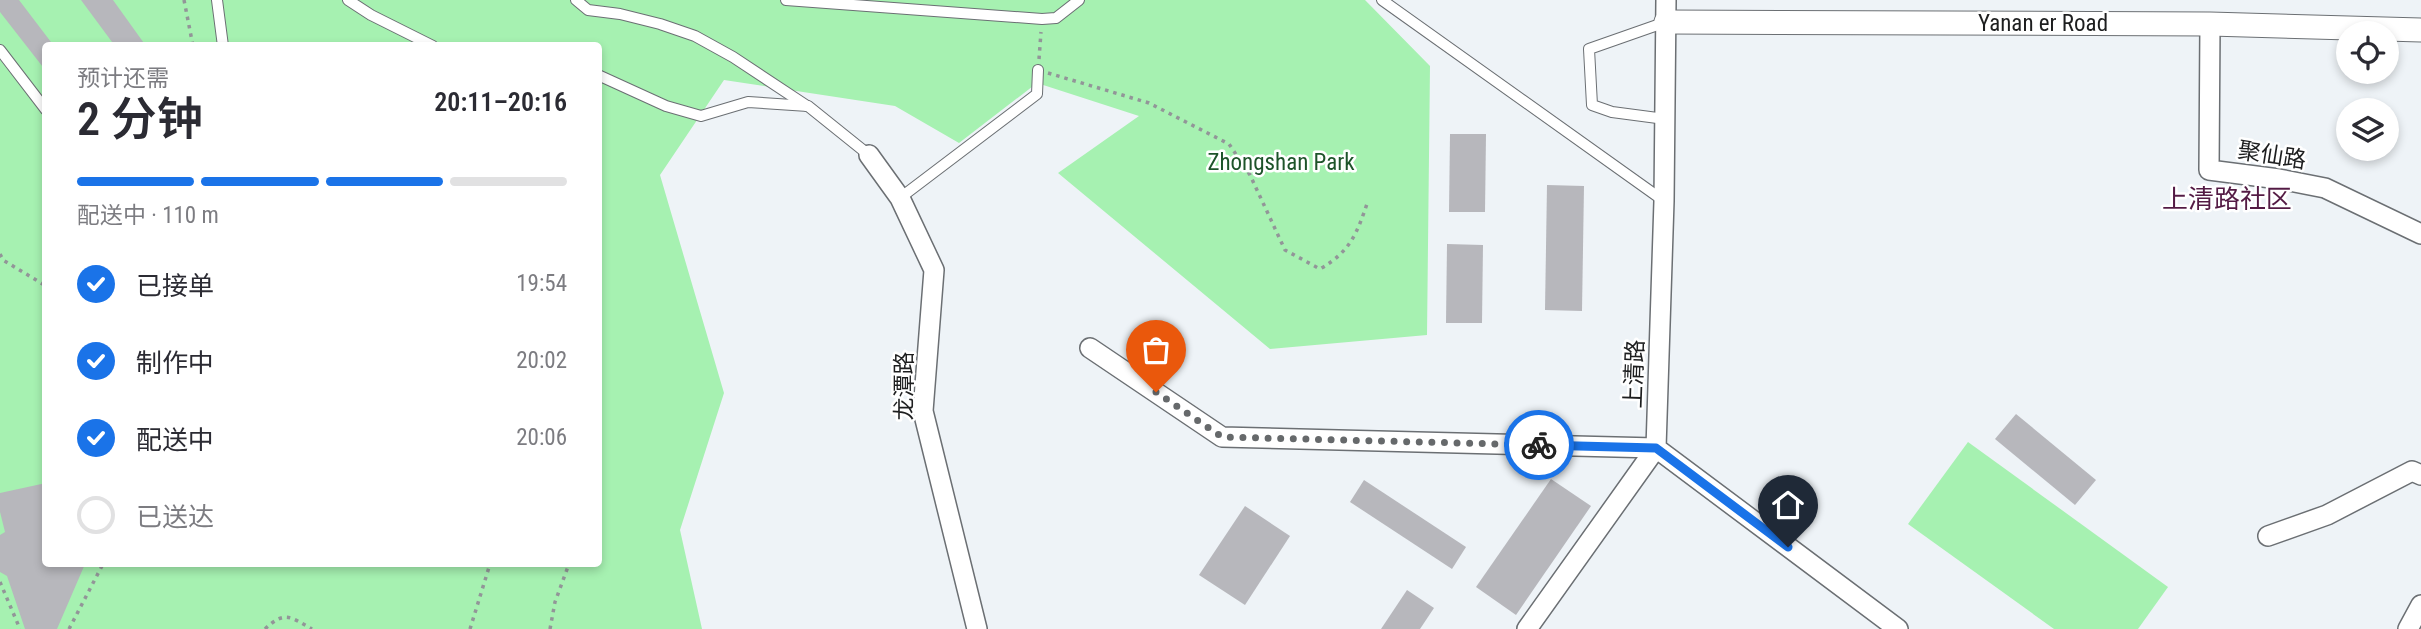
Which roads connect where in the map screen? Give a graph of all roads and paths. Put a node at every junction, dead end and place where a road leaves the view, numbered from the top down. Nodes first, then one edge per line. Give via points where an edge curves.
1 (184, 0) edge
2 (217, 0) edge
3 (348, 0) edge
4 (576, 0) edge
5 (786, 0) edge
6 (1079, 0) edge
7 (1382, 0) edge
8 (1666, 11) edge
9 (1042, 19) junction
10 (2210, 24) junction
11 (2421, 30) edge
12 (192, 42) edge
13 (222, 42) edge
14 (425, 42) edge
15 (0, 50) edge
16 (1038, 70) junction
17 (602, 77) edge
18 (42, 105) edge
19 (808, 106) junction
20 (1665, 118) junction
21 (869, 155) joint
22 (900, 198) junction
23 (1368, 201) dead end
24 (1664, 201) junction
25 (2421, 234) edge
26 (0, 254) edge
27 (42, 284) edge
28 (1090, 348) dead end
29 (1656, 448) junction
30 (2421, 475) edge
31 (2268, 536) dead end
32 (101, 567) edge
33 (489, 567) edge
34 (568, 567) edge
35 (0, 582) edge
36 (2421, 605) edge
37 (20, 629) edge
38 (69, 629) edge
39 (265, 629) edge
40 (312, 629) edge
41 (470, 629) edge
42 (550, 629) edge
43 (977, 629) edge
44 (1528, 629) edge
45 (1898, 629) edge
46 (2408, 629) edge

1 - 12 path
2 - 13 lane
3 - 14 lane
4 - 19 lane via 588,10 695,36
5 - 9 lane
6 - 9 lane via 1056,18
7 - 24 lane
8 - 10 street, Yanan er Road
8 - 20 street, 上清路
8 - 20 lane via 1626,38 1589,49 1591,105
9 - 16 path
10 - 11 street, Yanan er Road
10 - 25 street, 聚仙路 via 2209,170 2325,188
15 - 18 lane
16 - 22 lane via 1037,94
16 - 23 path via 1149,103 1229,145 1250,175 1285,250 1320,269 1336,260 1356,236
17 - 19 lane via 666,106 701,116 748,102
19 - 21 lane
20 - 24 street, 上清路
21 - 22 street, 龙潭路
22 - 43 street, 龙潭路 via 934,270 923,411
24 - 29 street, 上清路
26 - 27 path
28 - 29 street via 1222,437
29 - 44 street
29 - 45 street
30 - 31 street via 2412,471 2328,515
32 - 38 path
33 - 41 path
34 - 42 path
35 - 37 path
36 - 46 street
39 - 40 path via 278,617 288,616

